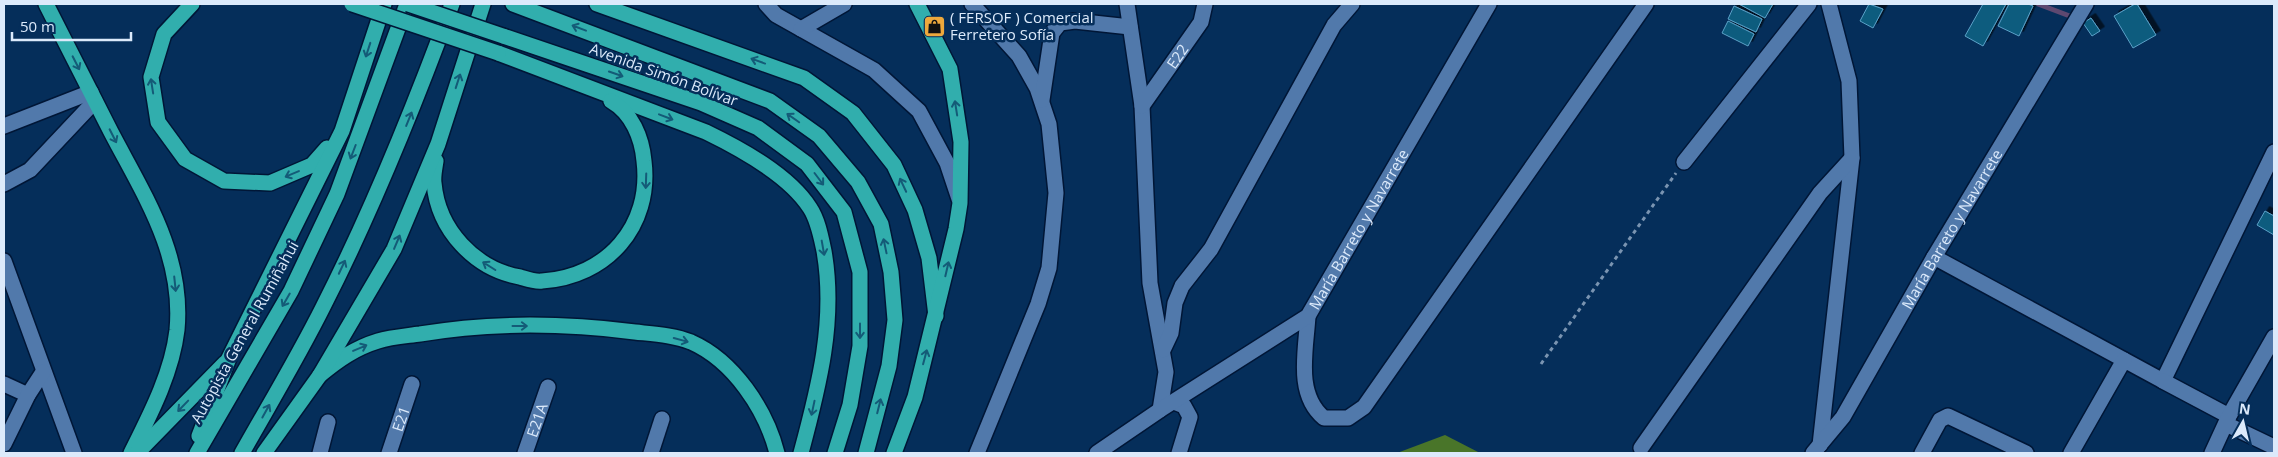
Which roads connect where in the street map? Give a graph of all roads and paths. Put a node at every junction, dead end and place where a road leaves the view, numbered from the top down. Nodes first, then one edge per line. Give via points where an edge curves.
1 (46, 4) edge
2 (192, 4) edge
3 (352, 4) edge
4 (384, 4) edge
5 (407, 4) edge
6 (452, 4) edge
7 (483, 4) edge
8 (514, 4) edge
9 (632, 4) edge
10 (766, 4) edge
11 (844, 4) edge
12 (917, 4) edge
13 (972, 4) edge
14 (1127, 4) edge
15 (1352, 4) edge
16 (1489, 4) edge
17 (1646, 4) edge
18 (1810, 4) edge
19 (1829, 4) edge
20 (2087, 4) edge
21 (1205, 5) edge
22 (604, 6) edge
23 (1130, 27) junction
24 (801, 29) junction
25 (588, 87) junction
26 (93, 96) junction
27 (1042, 103) junction
28 (1142, 106) junction
29 (4, 126) edge
30 (342, 131) junction
31 (438, 144) junction
32 (1852, 158) junction
33 (2273, 158) edge
34 (1684, 162) joint
35 (4, 184) edge
36 (960, 203) junction
37 (1934, 258) junction
38 (4, 261) edge
39 (936, 316) junction
40 (1308, 316) junction
41 (2274, 337) edge
42 (1163, 350) junction
43 (229, 358) junction
44 (2124, 360) junction
45 (1541, 364) dead end
46 (43, 372) junction
47 (320, 375) junction
48 (2162, 381) junction
49 (4, 384) edge
50 (412, 384) dead end
51 (548, 387) dead end
52 (28, 395) junction
53 (1174, 402) junction
54 (1160, 410) junction
55 (662, 420) dead end
56 (2227, 420) junction
57 (328, 422) dead end
58 (4, 444) edge
59 (2274, 447) edge
60 (1641, 448) dead end
61 (1816, 450) edge
62 (74, 453) edge
63 (131, 453) edge
64 (137, 453) edge
65 (192, 453) edge
66 (198, 453) edge
67 (242, 453) edge
68 (264, 453) edge
69 (320, 453) edge
70 (389, 453) edge
71 (525, 453) edge
72 (651, 453) edge
73 (777, 453) edge
74 (802, 453) edge
75 (835, 453) edge
76 (866, 453) edge
77 (894, 453) edge
78 (977, 453) edge
79 (1097, 453) edge
80 (1179, 453) edge
81 (1922, 453) edge
82 (2026, 453) edge
83 (2072, 453) edge
84 (2212, 453) edge

1 -> 26 highway
30 -> 2 highway via 312,165 270,183 224,181 185,159 158,122 151,77 164,34
3 - 25 highway, bridge via 498,52
4 -> 30 highway
5 -> 66 highway, Autopista General Rumiñahui via 333,203 291,291
5 -> 75 highway, Avenida Simón Bolívar, bridge via 701,103 758,128 808,164 844,212 860,272 860,346 850,405
67 -> 6 highway via 323,307 357,236 409,120
31 -> 7 highway
76 -> 8 highway, Avenida Simón Bolívar via 889,366 895,320 891,272 881,224 858,182 819,136 770,101
9 - 22 highway
10 - 24 street via 776,15
11 - 24 street
36 -> 12 highway via 961,142 950,69
13 - 27 street via 1019,56
14 - 23 street
15 - 42 street via 1334,25 1211,248 1182,286 1175,303 1171,333
16 - 40 street, María Barreto y Navarrete
17 - 40 street via 1364,408 1348,418 1324,418 1308,399 1304,382
18 - 34 street
19 - 32 street via 1849,81
20 - 37 street, María Barreto y Navarrete
21 - 28 street, E22 via 1201,22
39 -> 22 highway via 929,258 915,210 894,165 853,113 804,78
23 - 27 street via 1075,20 1060,23 1052,33
23 - 28 street
24 - 36 street via 874,70 919,111 947,163
25 -> 31 highway via 623,108 642,143 647,182 637,221 614,253 580,274 531,280 502,274 468,253 444,221 434,183
25 -> 74 highway via 706,132 739,149 786,181 810,208 821,234 829,282 827,335
26 - 29 street
26 - 35 street via 30,170
26 -> 63 highway via 164,234 176,282 176,330 168,370
27 - 78 street via 1049,124 1056,193 1049,268 1038,304
28 - 42 street via 1150,284
30 - 43 highway
47 -> 31 highway via 394,249
32 - 60 street via 1820,193
32 - 61 street
33 - 48 street
34 - 45 path
39 -> 36 highway
37 - 44 street
37 - 61 street, María Barreto y Navarrete via 1843,417
38 - 46 street
77 -> 39 highway via 915,397
40 - 53 street, María Barreto y Navarrete
41 - 56 street
42 - 54 street via 1166,372
43 -> 64 highway
43 - 65 highway
44 - 48 street
44 - 83 street
46 - 52 street
46 - 62 street
47 - 68 highway
47 -> 73 highway via 345,355 380,340 454,328 514,325 596,327 664,335 692,342 721,361 744,386 764,418
48 - 56 street
49 - 52 street
50 - 70 street, E21
51 - 71 street, E21A
52 - 58 street
53 - 54 street, María Barreto y Navarrete
53 - 80 street via 1184,406 1190,417
54 - 79 street, María Barreto y Navarrete
55 - 72 street
56 - 59 street
56 - 84 street
57 - 69 street
81 - 82 street via 1940,420 1948,416

